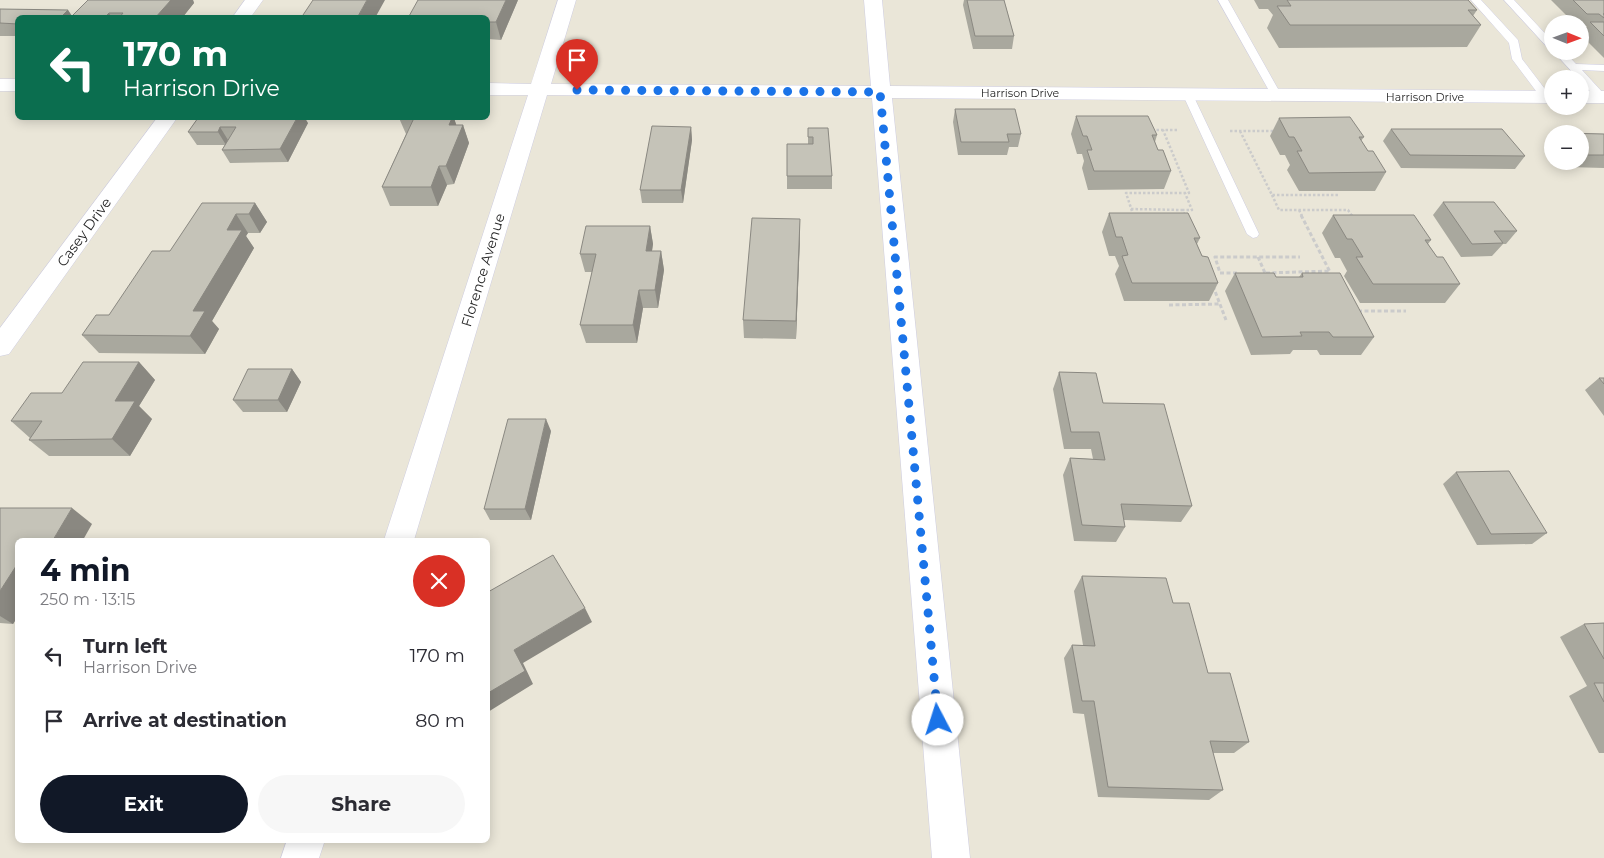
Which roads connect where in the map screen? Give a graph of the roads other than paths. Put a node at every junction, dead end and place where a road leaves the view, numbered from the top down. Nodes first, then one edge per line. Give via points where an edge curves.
1 (254, 0) edge
2 (567, 0) edge
3 (873, 0) edge
4 (1223, 0) edge
5 (1476, 0) edge
6 (1509, 0) edge
7 (243, 15) edge
8 (1544, 37) edge
9 (1566, 60) edge
10 (1573, 67) junction
11 (1604, 68) edge
12 (0, 85) edge
13 (15, 85) edge
14 (490, 89) edge
15 (540, 89) junction
16 (1544, 91) edge
17 (880, 92) junction
18 (1188, 95) junction
19 (1277, 96) junction
20 (1544, 97) edge
21 (1589, 97) edge
22 (1602, 97) edge
23 (166, 120) edge
24 (1253, 234) dead end
25 (0, 347) edge
26 (400, 538) edge
27 (305, 843) edge
28 (300, 858) edge
29 (951, 858) edge

1 - 7 street
2 - 15 street, Florence Avenue
3 - 17 street
4 - 19 lane
5 - 16 lane via 1514,42 1517,58
6 - 8 lane
9 - 10 lane
10 - 11 lane
10 - 22 lane
12 - 13 street
14 - 15 street, Harrison Drive
15 - 17 street, Harrison Drive
15 - 26 street, Florence Avenue
17 - 18 street, Harrison Drive
17 - 29 street
18 - 19 street, Harrison Drive
18 - 24 lane
19 - 20 street, Harrison Drive
21 - 22 street
23 - 25 street, Casey Drive
27 - 28 street

